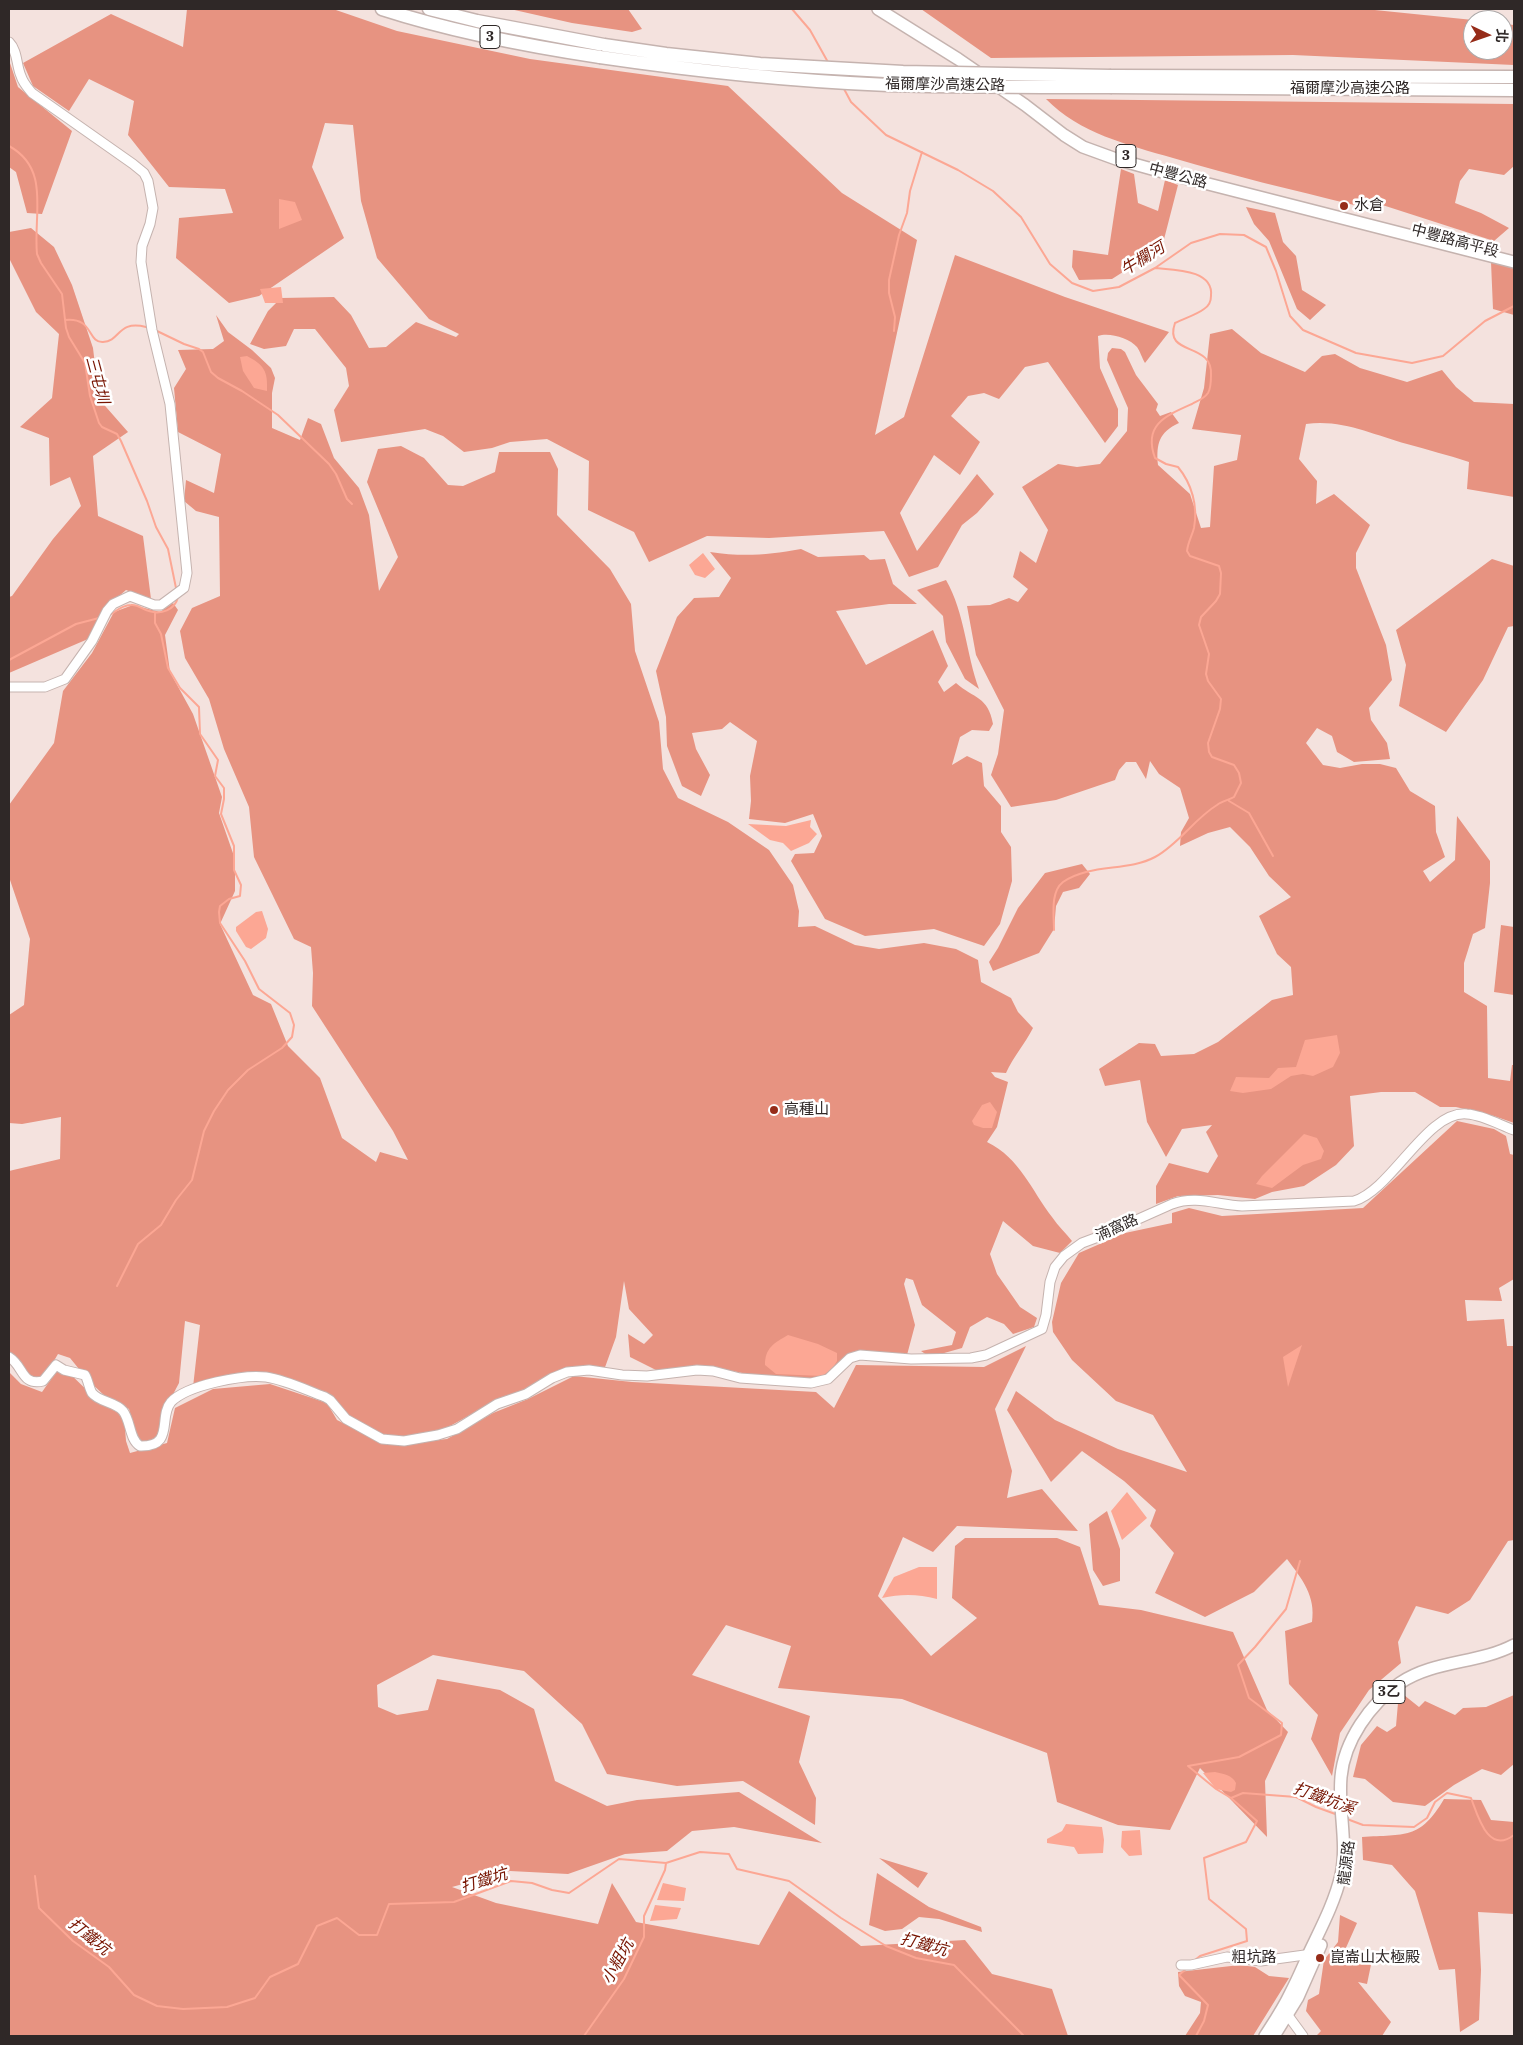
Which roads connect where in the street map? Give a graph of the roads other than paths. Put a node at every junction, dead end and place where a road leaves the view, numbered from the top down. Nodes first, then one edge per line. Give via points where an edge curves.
1 (382, 9) edge
2 (429, 9) edge
3 (878, 9) edge
4 (890, 9) edge
5 (904, 21) junction
6 (9, 42) edge
7 (602, 51) junction
8 (1514, 77) edge
9 (1112, 82) junction
10 (1514, 90) edge
11 (1397, 228) joint
12 (1478, 250) junction
13 (1514, 257) edge
14 (1514, 262) edge
15 (9, 687) edge
16 (1514, 1130) edge
17 (9, 1357) edge
18 (1514, 1645) edge
19 (1514, 1653) edge
20 (1346, 1818) junction
21 (1312, 1954) junction
22 (1180, 1965) dead end
23 (1285, 2011) junction
24 (1265, 2036) edge
25 (1274, 2036) edge
26 (1303, 2036) edge

1 - 7 highway, 福爾摩沙高速公路 / 3 via 462,31 544,48
2 - 7 highway, 福爾摩沙高速公路 / 3
3 - 5 main road, 中豐公路 / 3
4 - 5 main road, 中豐公路 / 3
5 - 11 main road, 中豐公路 / 3 via 1074,135 1120,154
6 - 15 street via 20,76 32,93 133,164 148,181 152,217 142,246 141,262 152,330 170,404 187,574 184,588 161,605 130,596 113,604 65,679 45,687
7 - 9 highway, 福爾摩沙高速公路 / 3, bridge via 760,64
8 - 9 highway, 福爾摩沙高速公路 / 3
9 - 10 highway, 福爾摩沙高速公路 / 3
11 - 12 main road, 中豐路高平段 / 3
12 - 13 main road, 中豐路高平段 / 3
12 - 14 main road, 中豐路高平段 / 3
16 - 17 street, 湳窩路 via 1467,1114 1446,1118 1370,1194 1354,1201 1242,1206 1197,1199 1172,1204 1072,1248 1055,1267 1042,1329 986,1355 971,1358 911,1359 860,1355 850,1358 822,1382 756,1379 697,1370 647,1376 589,1370 567,1372 526,1394 497,1404 457,1428 428,1437 394,1441 382,1439 346,1419 325,1397 264,1377 229,1379 179,1396 169,1406 161,1438 152,1445 140,1446 133,1440 129,1422 121,1408 94,1395 85,1375 56,1365 43,1381 31,1382
18 - 20 main road, 3乙 via 1487,1656 1421,1672 1399,1684 1378,1703 1359,1728 1344,1761 1341,1777
19 - 20 main road, 3乙 via 1483,1665 1424,1678 1393,1698 1373,1719 1356,1746 1350,1762
20 - 21 main road, 3乙 via 1337,1889
21 - 22 street, 粗坑路 via 1261,1961 1227,1957
21 - 23 main road, 3乙 via 1302,1990
23 - 24 main road, 3乙
23 - 25 main road, 3乙
23 - 26 street

